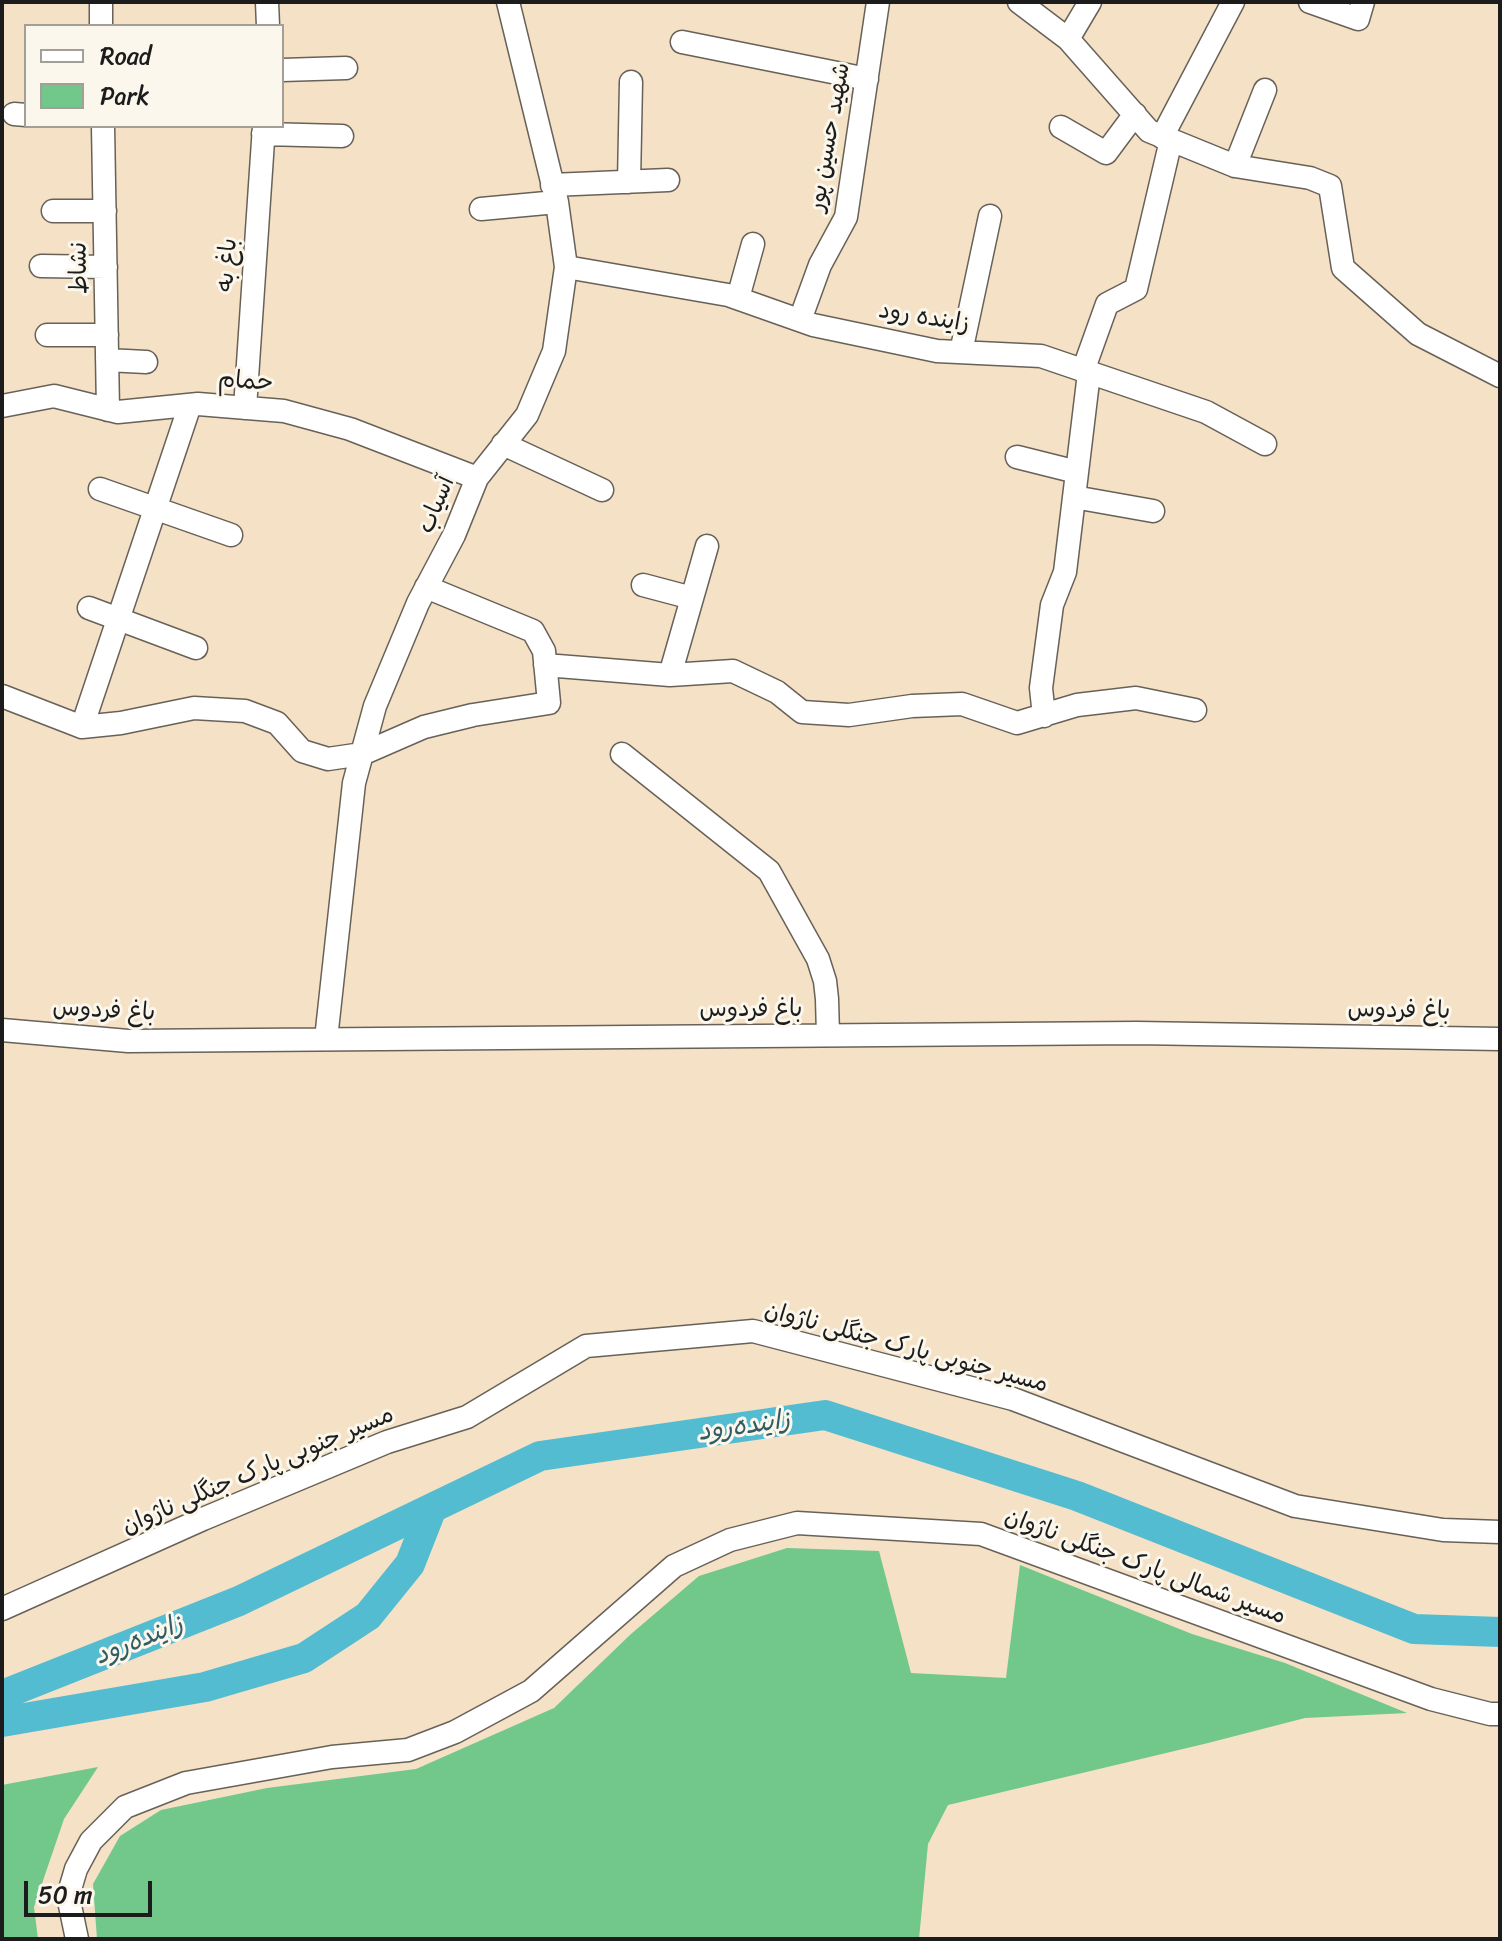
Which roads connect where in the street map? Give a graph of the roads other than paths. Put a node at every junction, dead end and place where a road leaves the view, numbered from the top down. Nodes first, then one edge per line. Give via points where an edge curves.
1 (101, 2) edge
2 (267, 2) edge
3 (508, 2) edge
4 (878, 2) edge
5 (1019, 2) edge
6 (1090, 2) edge
7 (1233, 2) edge
8 (1310, 2) edge
9 (1360, 10) edge
10 (101, 24) edge
11 (268, 24) edge
12 (1068, 39) junction
13 (682, 42) dead end
14 (346, 68) dead end
15 (284, 70) edge
16 (867, 79) junction
17 (631, 82) dead end
18 (1265, 90) dead end
19 (1135, 114) junction
20 (1061, 127) dead end
21 (103, 128) edge
22 (264, 130) edge
23 (342, 136) dead end
24 (1167, 138) junction
25 (1235, 166) junction
26 (668, 180) dead end
27 (629, 182) junction
28 (554, 194) junction
29 (481, 209) dead end
30 (53, 211) dead end
31 (105, 211) junction
32 (990, 216) dead end
33 (753, 244) dead end
34 (41, 266) dead end
35 (106, 267) junction
36 (566, 267) junction
37 (738, 298) junction
38 (800, 320) junction
39 (47, 335) dead end
40 (107, 335) junction
41 (961, 352) junction
42 (107, 360) junction
43 (146, 362) dead end
44 (1086, 372) junction
45 (1500, 376) edge
46 (190, 405) junction
47 (2, 406) edge
48 (245, 408) junction
49 (108, 410) junction
50 (503, 444) junction
51 (1265, 444) dead end
52 (1017, 457) dead end
53 (1077, 472) junction
54 (477, 478) junction
55 (100, 489) dead end
56 (602, 490) dead end
57 (1074, 497) junction
58 (155, 507) junction
59 (1153, 511) dead end
60 (231, 535) dead end
61 (707, 546) dead end
62 (643, 585) dead end
63 (426, 587) junction
64 (692, 598) junction
65 (89, 608) dead end
66 (117, 619) junction
67 (196, 648) dead end
68 (545, 665) junction
69 (670, 675) junction
70 (2, 696) edge
71 (1195, 710) dead end
72 (1044, 716) junction
73 (82, 727) junction
74 (362, 754) junction
75 (622, 754) dead end
76 (2, 1030) edge
77 (828, 1035) junction
78 (326, 1039) junction
79 (1500, 1039) edge
80 (1500, 1532) edge
81 (2, 1609) edge
82 (1500, 1714) edge
83 (77, 1939) edge

1 - 10 street
2 - 11 street
3 - 28 street, آسیاب
4 - 16 street, شهید حسین پور
5 - 12 street
6 - 12 street
7 - 24 street
8 - 9 street
12 - 19 street
13 - 16 street
14 - 15 street
16 - 38 street, شهید حسین پور via 846,217 820,265
17 - 27 street
18 - 25 street
19 - 20 street via 1106,153
19 - 24 street via 1149,131
21 - 31 street, نشاط
22 - 23 street
22 - 48 street, باغ به
24 - 25 street
24 - 44 street via 1136,289 1107,304
25 - 45 street via 1330,186 1343,268 1418,334
26 - 27 street
27 - 28 street
28 - 29 street
28 - 36 street, آسیاب
30 - 31 street
31 - 35 street, نشاط
32 - 41 street
33 - 37 street
34 - 35 street
35 - 40 street, نشاط
36 - 37 street, زاینده رود
36 - 50 street, آسیاب via 554,351 527,415
37 - 38 street, زاینده رود
38 - 41 street, زاینده رود
39 - 40 street
40 - 42 street, نشاط
41 - 44 street, زاینده رود via 1041,356
42 - 43 street
42 - 49 street, نشاط
44 - 51 street, زاینده رود via 1206,412
44 - 53 street
46 - 48 street, حمام
46 - 49 street, حمام
46 - 58 street
47 - 49 street, حمام via 54,396
48 - 54 street, حمام via 284,411 350,429
50 - 54 street, آسیاب
50 - 56 street
52 - 53 street
53 - 57 street
54 - 63 street, آسیاب
55 - 58 street
57 - 59 street
57 - 72 street via 1065,572 1052,605 1041,688
58 - 60 street
58 - 66 street
61 - 64 street
62 - 64 street
63 - 68 street via 533,631
63 - 74 street, آسیاب via 375,706
64 - 69 street
65 - 66 street
66 - 67 street
66 - 73 street
68 - 69 street
68 - 74 street via 549,703 424,727
69 - 72 street via 733,671 777,692 802,712 849,715 962,704 1017,723
70 - 73 street
71 - 72 street via 1136,698 1077,705
73 - 74 street via 194,708 245,711 277,723 302,751 328,759
74 - 78 street, آسیاب via 354,783
75 - 77 street via 769,871 818,959
76 - 78 street, باغ فردوس via 128,1041
77 - 78 street, باغ فردوس
77 - 79 street, باغ فردوس
80 - 81 street, مسیر جنوبی پارک جنگلی ناژوان via 1443,1530 1295,1506 1013,1399 753,1331 586,1346 467,1417 387,1442
82 - 83 street, مسیر شمالی پارک جنگلی ناژوان via 1431,1699 981,1534 797,1523 730,1540 674,1566 531,1691 455,1732 408,1750 332,1757 186,1783 125,1807 91,1841 76,1869 68,1896

